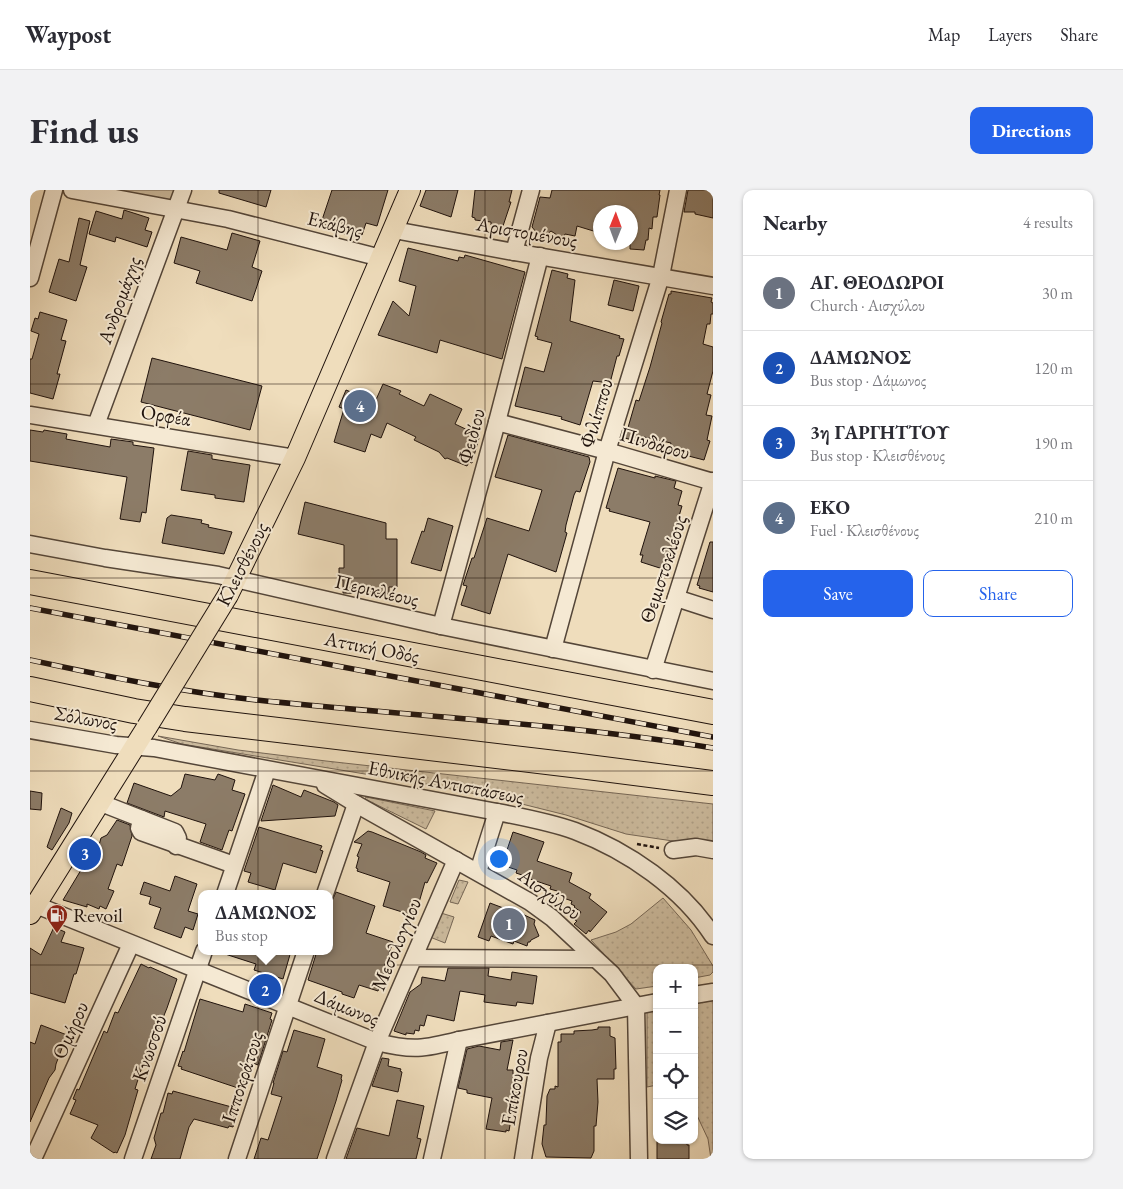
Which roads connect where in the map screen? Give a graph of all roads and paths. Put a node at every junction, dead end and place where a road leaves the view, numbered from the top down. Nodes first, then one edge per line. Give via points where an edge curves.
1 (54, 190) edge
2 (72, 190) edge
3 (183, 190) edge
4 (410, 190) edge
5 (531, 190) edge
6 (678, 190) edge
7 (175, 208) junction
8 (394, 230) junction
9 (514, 252) junction
10 (540, 256) junction
11 (381, 258) junction
12 (660, 276) junction
13 (30, 278) edge
14 (713, 286) edge
15 (30, 415) edge
16 (498, 422) junction
17 (96, 425) junction
18 (607, 451) junction
19 (294, 458) junction
20 (713, 482) edge
21 (710, 503) edge
22 (30, 544) edge
23 (30, 582) edge
24 (232, 587) junction
25 (676, 598) junction
26 (713, 610) edge
27 (441, 626) junction
28 (553, 649) junction
29 (654, 670) junction
30 (713, 681) edge
31 (30, 688) edge
32 (713, 712) edge
33 (30, 730) edge
34 (136, 747) junction
35 (267, 770) junction
36 (317, 780) junction
37 (713, 783) edge
38 (101, 803) junction
39 (356, 804) junction
40 (497, 812) junction
41 (673, 850) dead end
42 (713, 850) edge
43 (456, 860) junction
44 (234, 865) junction
45 (478, 872) junction
46 (226, 890) edge
47 (326, 890) edge
48 (32, 908) edge
49 (713, 936) edge
50 (131, 944) junction
51 (203, 955) edge
52 (305, 955) edge
53 (414, 958) junction
54 (594, 959) junction
55 (197, 971) junction
56 (713, 992) edge
57 (698, 994) edge
58 (653, 1003) edge
59 (287, 1006) junction
60 (636, 1006) junction
61 (548, 1023) junction
62 (459, 1040) junction
63 (377, 1042) junction
64 (36, 1155) edge
65 (134, 1159) edge
66 (237, 1159) edge
67 (335, 1159) edge
68 (432, 1159) edge
69 (523, 1159) edge
70 (638, 1159) edge

1 - 13 street
2 - 7 street, Εκάβης
3 - 7 street, Ανδρομάχης
4 - 8 main road, Κλεισθένους
5 - 9 street
6 - 12 street, Φιλίππου
7 - 11 street, Εκάβης
7 - 17 street, Ανδρομάχης
8 - 9 street, Αριστομένους
8 - 11 main road, Κλεισθένους
9 - 10 street, Αριστομένους
10 - 12 street, Αριστομένους
10 - 16 street, Φειδίου
11 - 19 main road, Κλεισθένους
12 - 14 street, Αριστομένους
12 - 18 street, Φιλίππου
15 - 17 street, Ορφέα
16 - 18 street, Πινδάρου
16 - 27 street, Φειδίου
17 - 19 street, Ορφέα
18 - 20 street, Πινδάρου
18 - 28 street, Φιλίππου
19 - 24 main road, Κλεισθένους
20 - 21 street, Θεμιστοκλέους
21 - 25 street, Θεμιστοκλέους
22 - 24 street, Περικλέους
23 - 32 highway, Αττική Οδός
24 - 27 street, Περικλέους
24 - 34 main road, Κλεισθένους, bridge
25 - 26 street
25 - 29 street, Θεμιστοκλέους
27 - 28 street, Περικλέους
28 - 29 street, Περικλέους
29 - 30 street, Περικλέους
31 - 37 highway via 184,719
33 - 34 street, Σόλωνος
34 - 35 street, Εθνικής Αντιστάσεως
34 - 38 main road, Κλεισθένους
35 - 36 street, Εθνικής Αντιστάσεως
35 - 44 street
36 - 39 street, Αισχύλου
36 - 40 street, Εθνικής Αντιστάσεως
38 - 44 street via 142,819 141,832
38 - 48 main road, Κλεισθένους
39 - 43 street, Αισχύλου
39 - 47 street
40 - 45 street
40 - 49 street, Εθνικής Αντιστάσεως via 553,824 618,851 674,892
41 - 42 street via 696,846
43 - 45 street, Αισχύλου
43 - 53 street, Μεσολογγίου
44 - 46 street
45 - 54 street, Αισχύλου via 552,918
48 - 50 street, Δάμωνος
50 - 55 street, Δάμωνος
50 - 64 street, Ομήρου
51 - 55 street, Κνωσσού
52 - 59 street, Ιπποκράτους
53 - 54 street
53 - 63 street, Μεσολογγίου
54 - 60 street, Αισχύλου via 612,974
55 - 59 street, Δάμωνος
55 - 65 street, Κνωσσού
56 - 57 street
58 - 60 street, Δάμωνος
59 - 63 street, Δάμωνος
59 - 66 street, Ιπποκράτους
60 - 61 street, Δάμωνος
60 - 70 street
61 - 62 street, Δάμωνος
61 - 69 street, Επίκουρου via 539,1058
62 - 63 street, Δάμωνος via 416,1049
62 - 68 street
63 - 67 street, Μεσολογγίου

